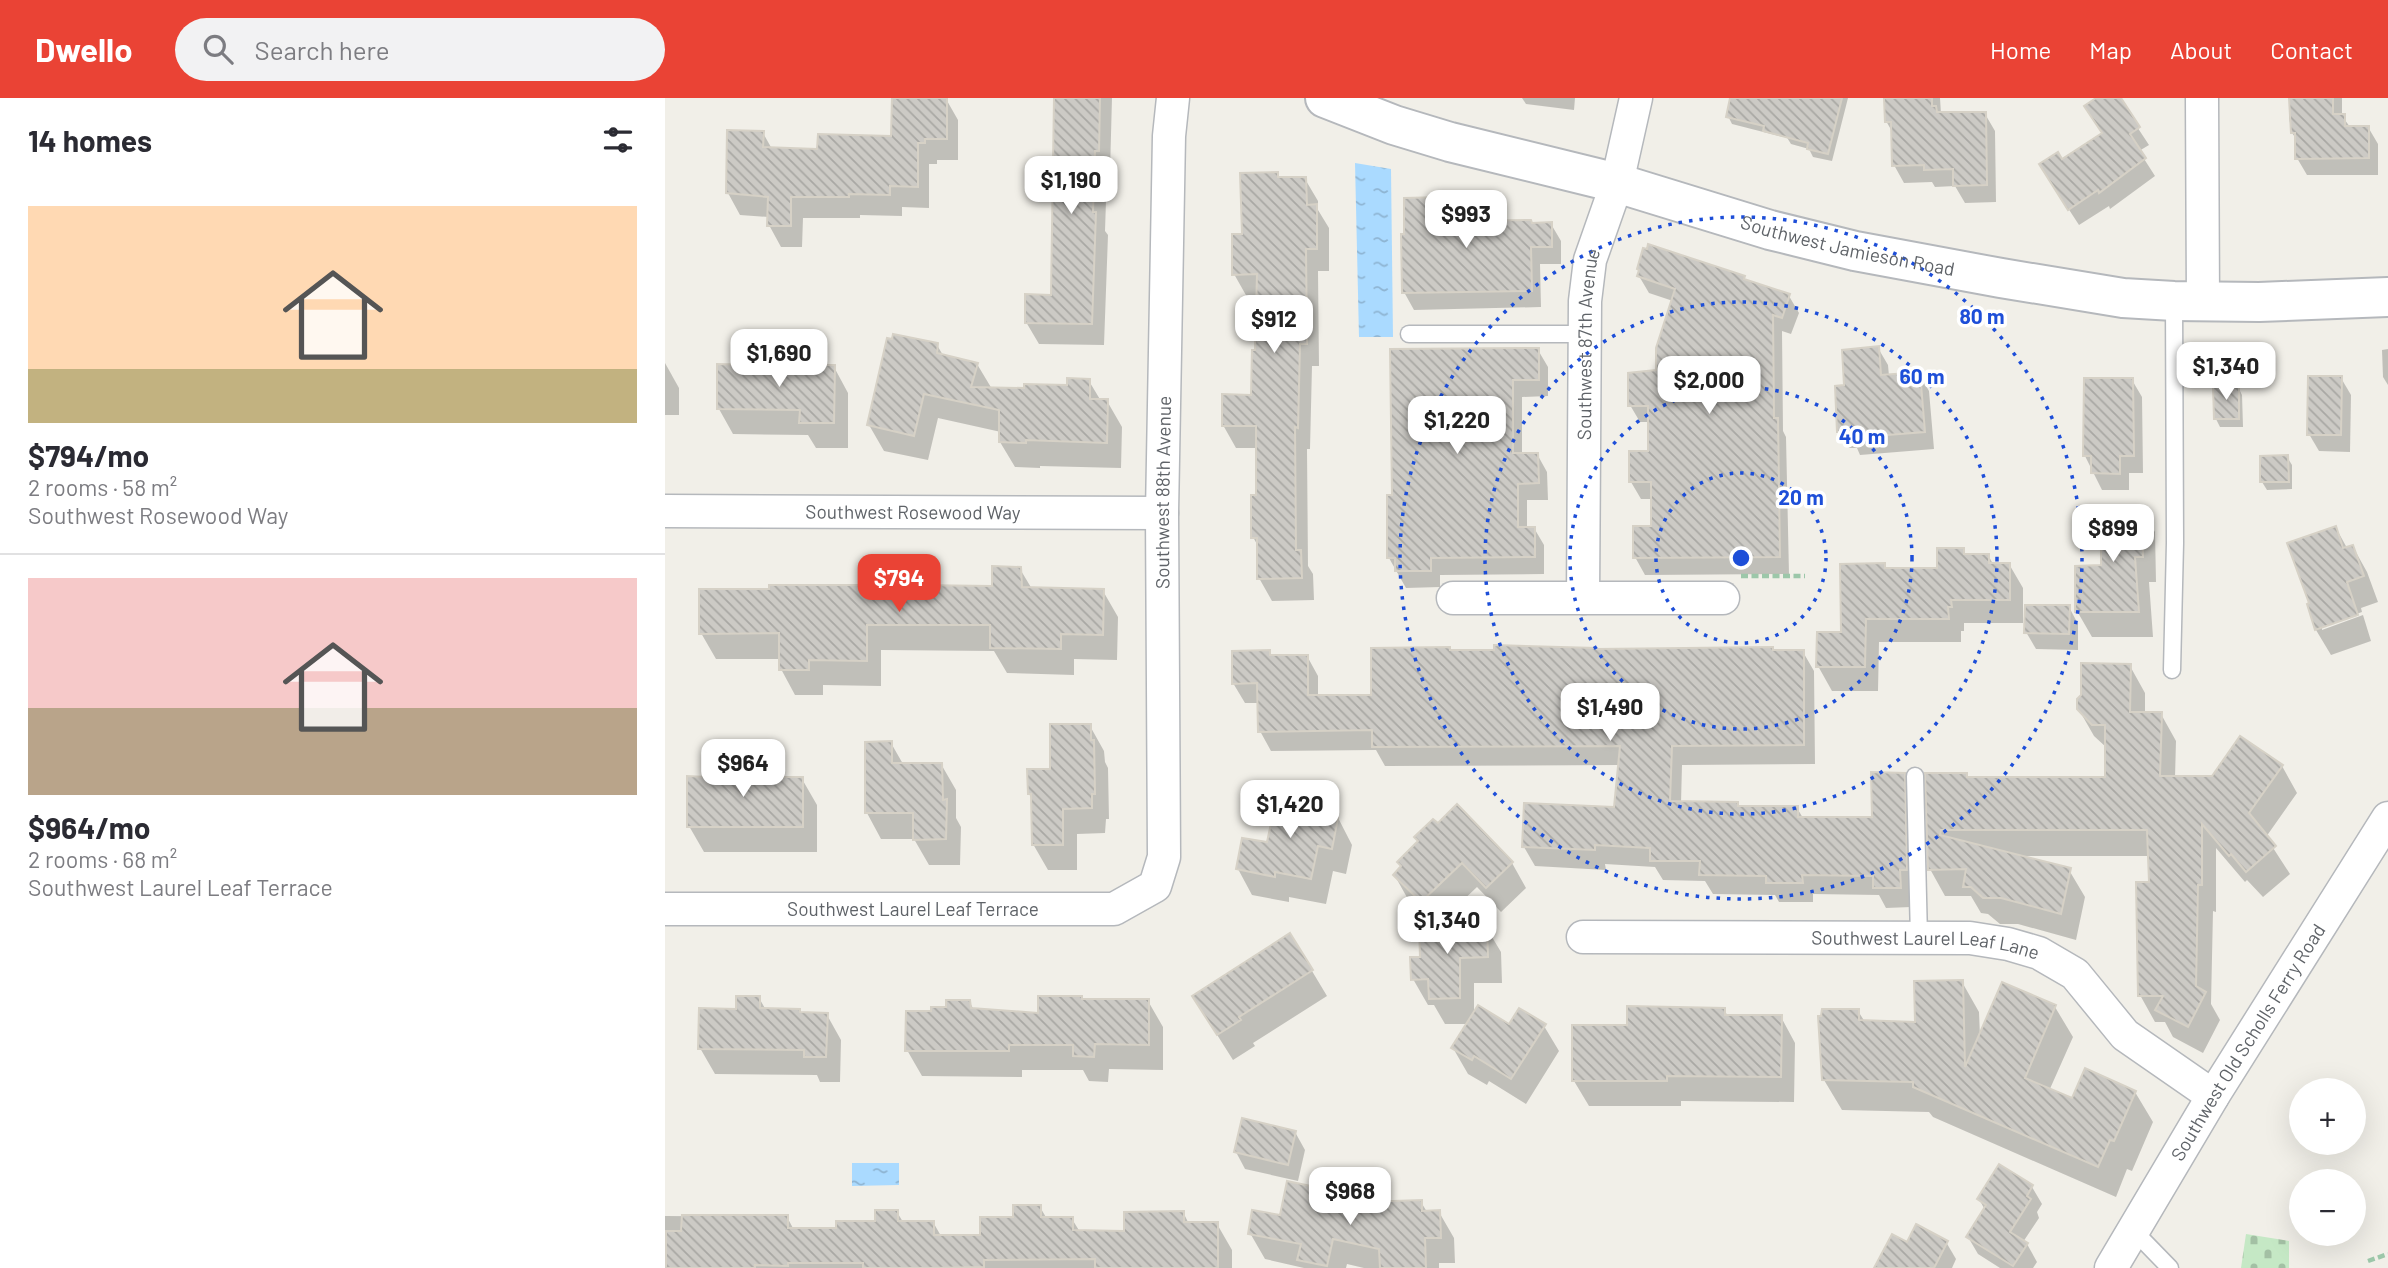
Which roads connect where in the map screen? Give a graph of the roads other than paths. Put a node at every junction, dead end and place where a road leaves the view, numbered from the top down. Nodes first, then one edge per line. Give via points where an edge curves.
1 (1173, 98) edge
2 (1325, 98) edge
3 (1636, 98) edge
4 (2202, 98) edge
5 (1617, 183) junction
6 (2388, 297) edge
7 (2189, 302) junction
8 (1409, 334) dead end
9 (1584, 334) junction
10 (665, 511) edge
11 (1162, 513) junction
12 (1729, 587) road end
13 (1453, 598) dead end
14 (1583, 598) junction
15 (2172, 670) dead end
16 (1915, 776) dead end
17 (2388, 818) edge
18 (1155, 886) joint
19 (665, 909) edge
20 (1583, 937) dead end
21 (1919, 937) junction
22 (2213, 1096) junction
23 (2133, 1230) junction
24 (2111, 1268) edge
25 (2170, 1268) edge

1 - 11 street, Southwest 88th Avenue
2 - 5 street, Southwest Jamieson Road via 1450,142
3 - 5 street, Southwest 87th Avenue
4 - 7 street
5 - 7 street, Southwest Jamieson Road via 1855,251 2050,287
5 - 9 street, Southwest 87th Avenue via 1590,260
6 - 7 street, Southwest Jamieson Road
7 - 15 lane
8 - 9 lane
9 - 14 street, Southwest 87th Avenue
10 - 11 street, Southwest Rosewood Way
11 - 18 street, Southwest 88th Avenue via 1164,858
12 - 14 street
13 - 14 street
16 - 21 lane
17 - 22 street, Southwest Old Scholls Ferry Road
18 - 19 street, Southwest Laurel Leaf Terrace via 1114,909
20 - 21 street, Southwest Laurel Leaf Lane
21 - 22 street, Southwest Laurel Leaf Lane via 1970,937 2039,953 2075,974 2125,1035
22 - 23 street, Southwest Old Scholls Ferry Road
23 - 24 street, Southwest Old Scholls Ferry Road
23 - 25 lane

